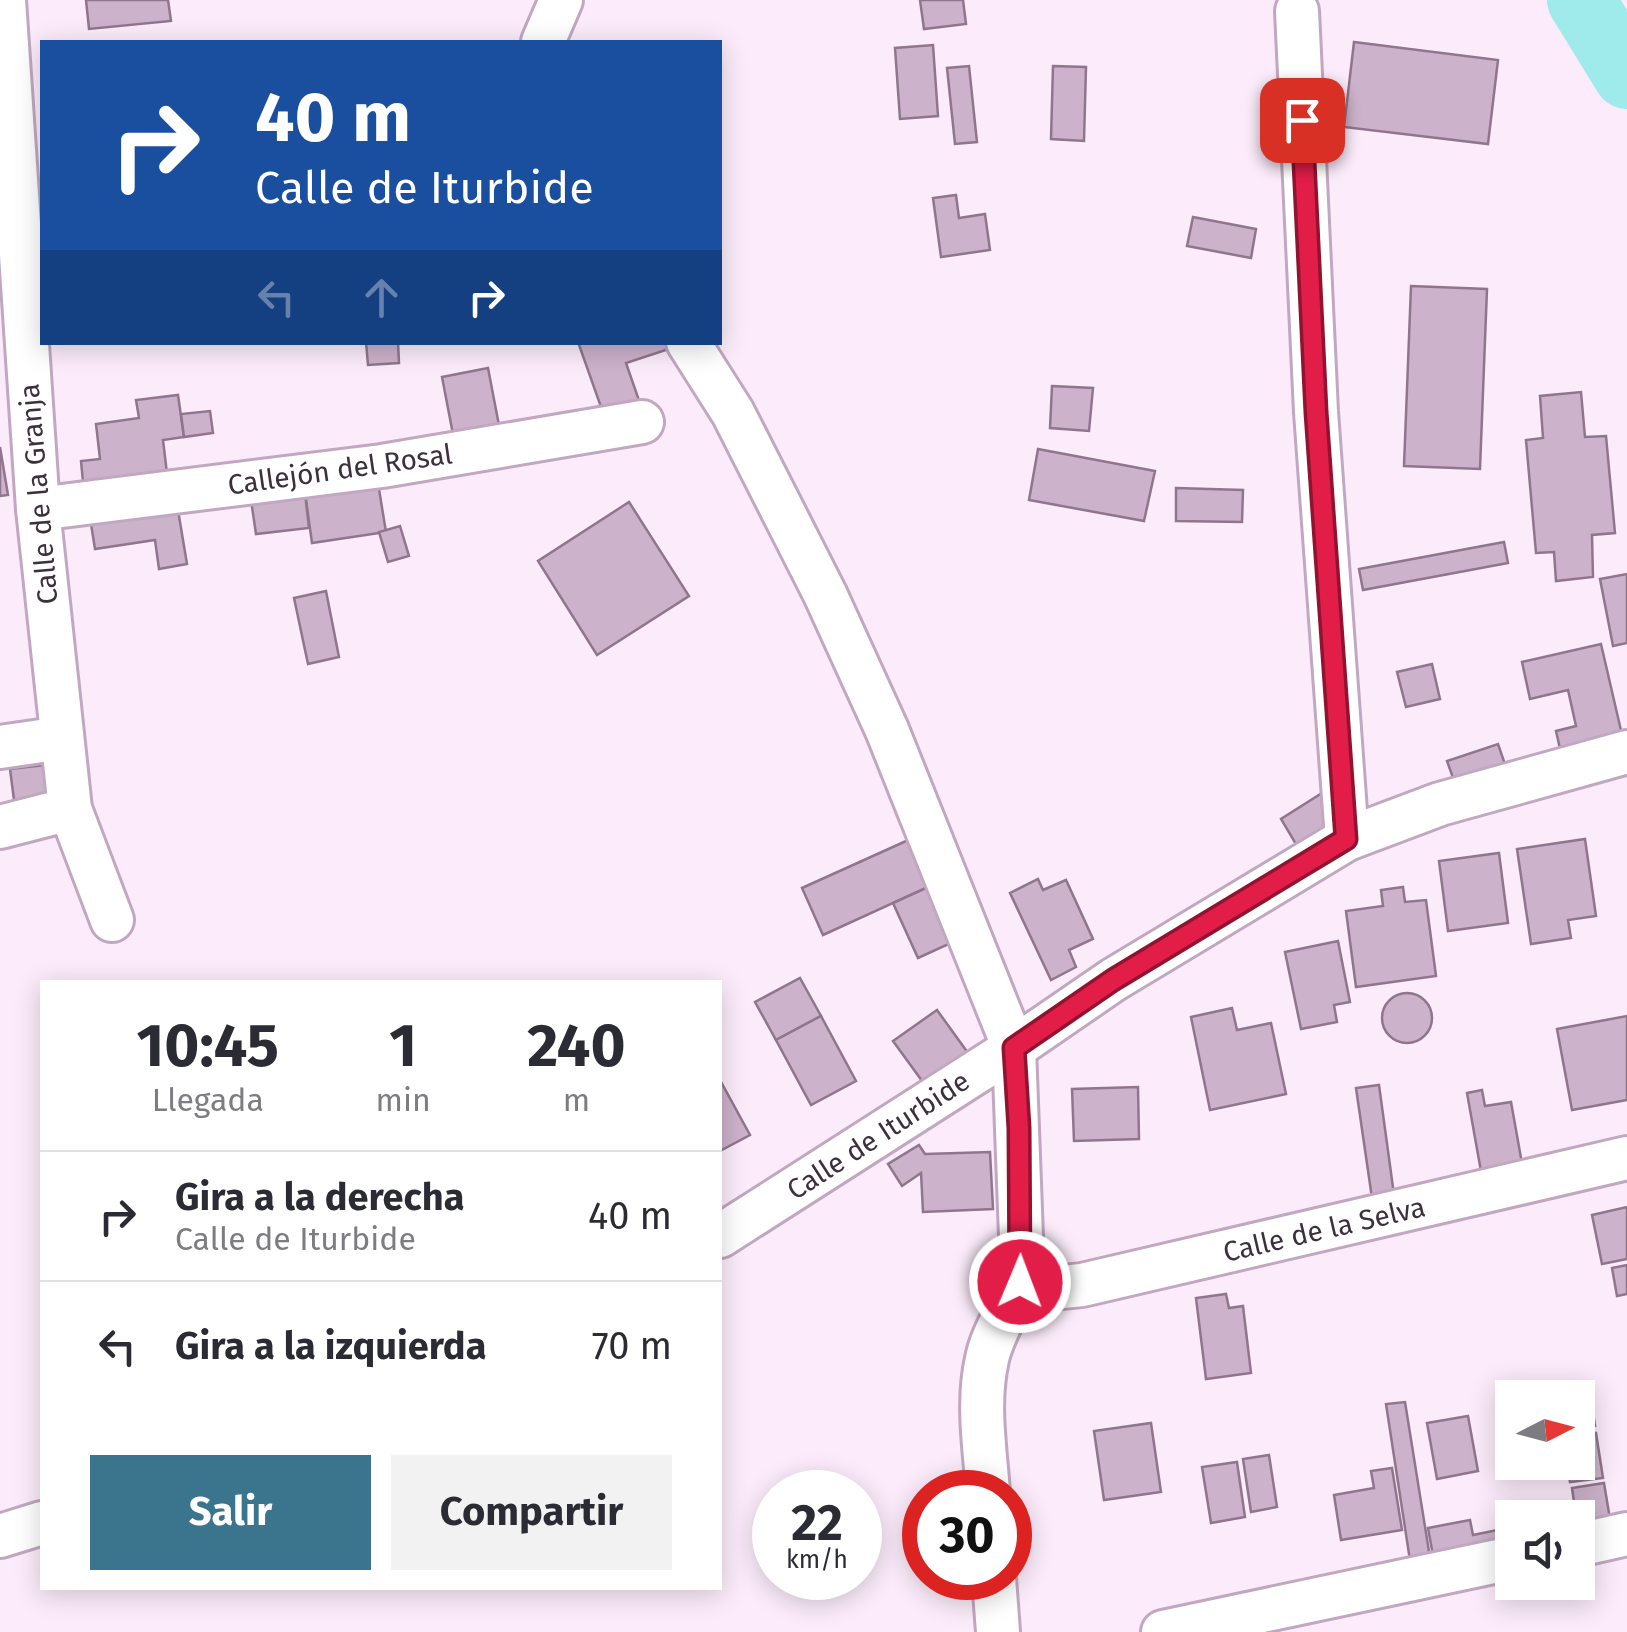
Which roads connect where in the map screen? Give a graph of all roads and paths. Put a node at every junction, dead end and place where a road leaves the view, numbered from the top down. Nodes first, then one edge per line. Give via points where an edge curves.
1 (4, 0) edge
2 (560, 0) edge
3 (1297, 11) dead end
4 (543, 40) edge
5 (690, 345) edge
6 (13, 358) edge
7 (642, 422) dead end
8 (38, 509) junction
9 (62, 738) junction
10 (0, 747) edge
11 (1627, 752) edge
12 (70, 809) junction
13 (0, 827) edge
14 (1346, 839) junction
15 (112, 920) dead end
16 (1014, 1048) junction
17 (1627, 1158) edge
18 (722, 1235) edge
19 (1020, 1282) junction
20 (986, 1470) edge
21 (40, 1524) edge
22 (1627, 1534) edge
23 (0, 1536) edge
24 (1595, 1541) edge
25 (1495, 1562) edge
26 (996, 1600) edge
27 (998, 1632) edge
28 (1163, 1632) edge

1 - 6 street, Calle de la Granja
2 - 4 street
3 - 14 street
5 - 16 street via 734,413 825,594
6 - 8 street, Calle de la Granja
7 - 8 street, Callejón del Rosal via 382,466
8 - 9 street, Calle de la Granja
9 - 10 street
9 - 12 street, Calle de la Granja
11 - 14 street, Calle de Iturbide via 1440,804
12 - 13 street
12 - 15 street, Calle de la Granja
14 - 16 street, Calle de Iturbide
16 - 18 street, Calle de Iturbide
16 - 19 street
17 - 19 street, Calle de la Selva via 1082,1285
19 - 20 street via 987,1359 981,1404
21 - 23 street
22 - 24 street
25 - 28 street
26 - 27 street

